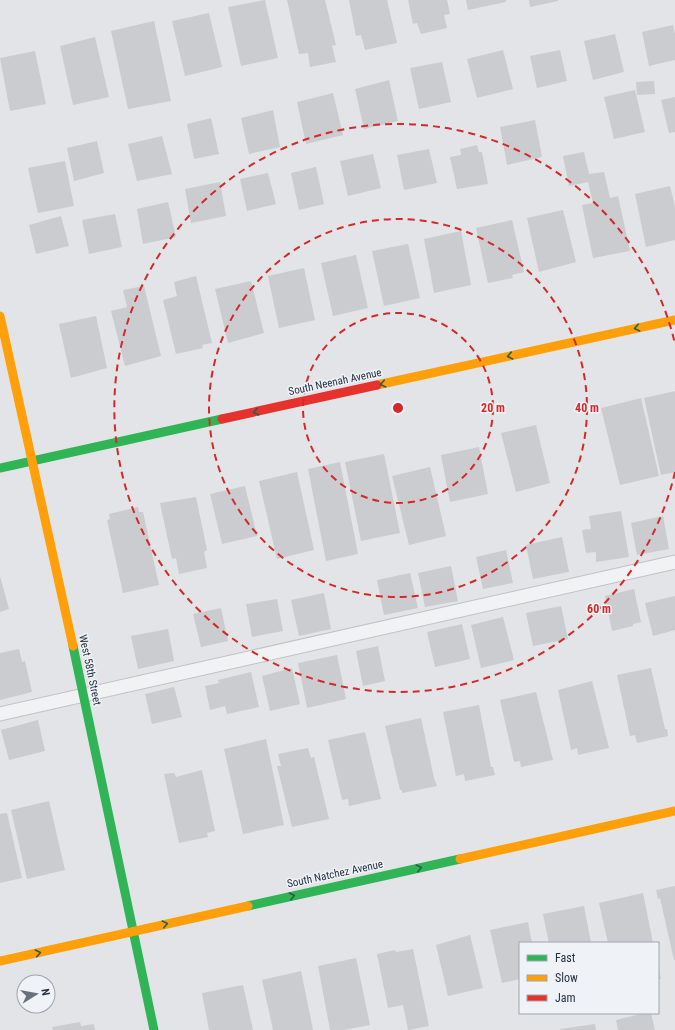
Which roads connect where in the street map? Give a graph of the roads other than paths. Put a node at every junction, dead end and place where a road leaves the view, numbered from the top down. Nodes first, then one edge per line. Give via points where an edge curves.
1 (0, 316) edge
2 (675, 320) edge
3 (31, 461) junction
4 (0, 468) edge
5 (675, 562) edge
6 (84, 695) junction
7 (0, 714) edge
8 (675, 811) edge
9 (132, 932) junction
10 (0, 961) edge
11 (154, 1030) edge

1 - 3 street, West 58th Street
2 -> 3 street, South Neenah Avenue
3 - 4 street, South Neenah Avenue
3 - 6 street, West 58th Street
5 - 6 lane
6 - 7 lane
6 - 9 street, West 58th Street
9 -> 8 street, South Natchez Avenue
10 -> 9 street, South Natchez Avenue
9 - 11 street, West 58th Street

